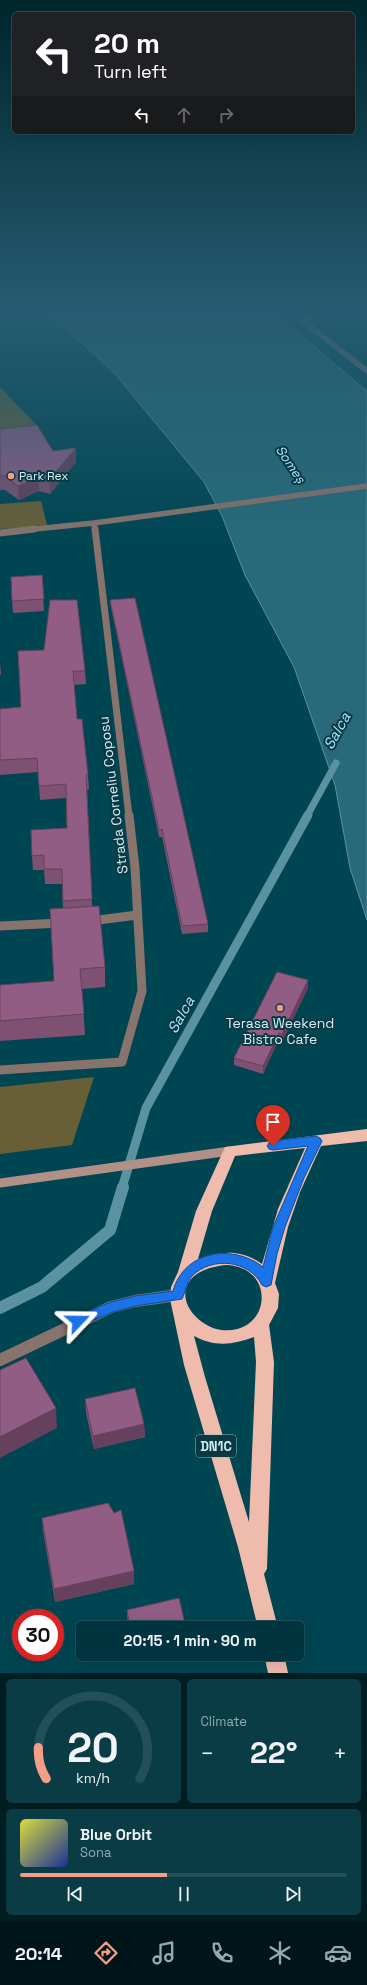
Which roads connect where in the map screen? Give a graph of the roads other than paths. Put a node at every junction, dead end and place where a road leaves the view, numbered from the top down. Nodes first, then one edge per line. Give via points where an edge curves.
1 (367, 486) edge
2 (94, 523) junction
3 (0, 533) edge
4 (137, 915) junction
5 (0, 926) edge
6 (0, 1070) edge
7 (367, 1135) edge
8 (316, 1141) junction
9 (230, 1151) junction
10 (0, 1183) edge
11 (186, 1274) junction
12 (266, 1282) junction
13 (179, 1304) junction
14 (261, 1324) junction
15 (0, 1360) edge
16 (257, 1578) junction
17 (266, 1621) edge
18 (275, 1661) edge
19 (278, 1673) edge

1 - 2 street
2 - 3 street
2 - 4 street, Strada Corneliu Coposu via 135,868
4 - 5 street via 77,922
4 - 6 street, Strada Corneliu Coposu via 142,990 122,1062
7 - 8 highway
8 - 9 highway
8 - 12 highway via 279,1227
9 - 10 main road
9 - 11 highway, DN1C via 202,1213
11 - 12 highway via 194,1267 212,1259 230,1258 249,1264 263,1275
11 - 13 highway, DN1C via 181,1282
12 - 14 highway via 271,1290 271,1307
13 - 14 highway via 192,1326 209,1335 229,1338 249,1333
13 - 15 street via 135,1301 111,1307
13 - 16 highway, DN1C via 187,1350
14 - 16 highway, DN1C via 265,1362
16 - 17 highway, DN1C
18 - 19 highway

